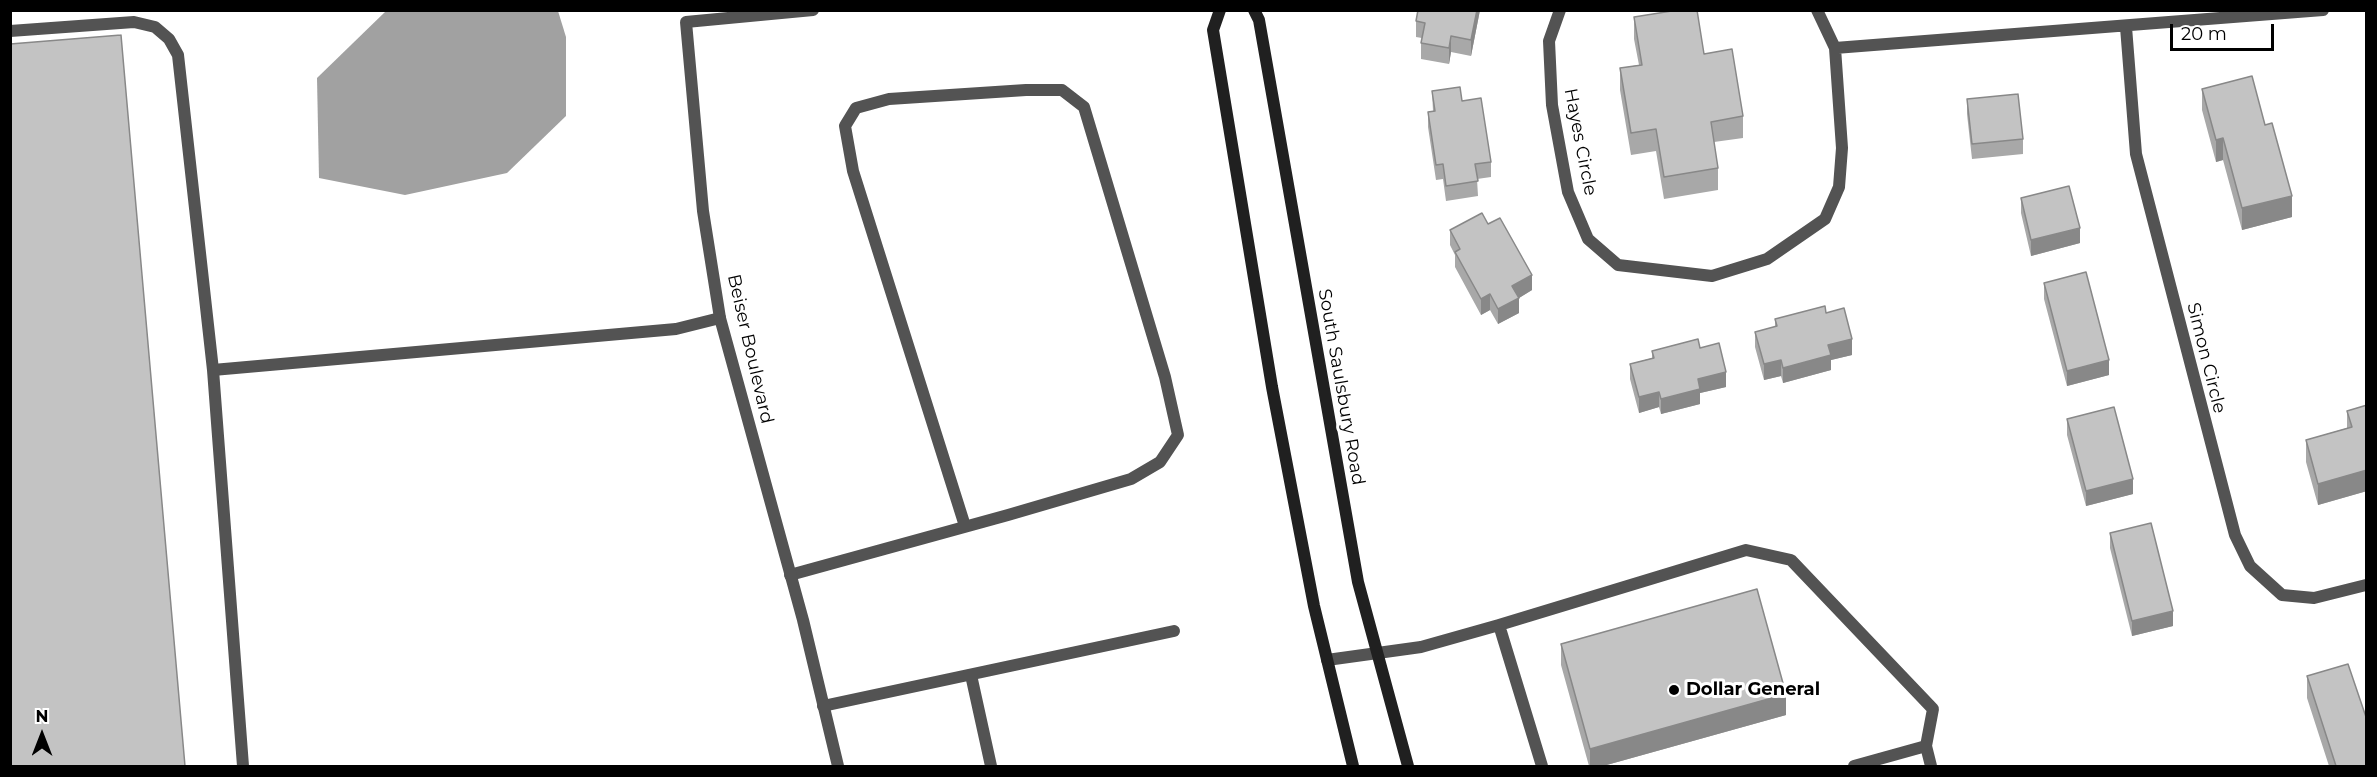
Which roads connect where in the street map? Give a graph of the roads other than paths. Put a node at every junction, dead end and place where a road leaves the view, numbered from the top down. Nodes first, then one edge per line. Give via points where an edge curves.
1 (813, 10) edge
2 (1220, 10) edge
3 (1254, 10) edge
4 (1560, 10) edge
5 (1817, 10) edge
6 (2323, 10) edge
7 (685, 16) edge
8 (2126, 27) junction
9 (10, 31) edge
10 (1835, 48) junction
11 (720, 318) junction
12 (213, 370) junction
13 (965, 526) junction
14 (790, 574) junction
15 (2367, 585) edge
16 (1499, 625) junction
17 (1174, 631) dead end
18 (1377, 652) junction
19 (1327, 660) junction
20 (971, 675) junction
21 (823, 706) junction
22 (1926, 746) junction
23 (243, 766) edge
24 (838, 766) edge
25 (991, 766) edge
26 (1353, 766) edge
27 (1408, 766) edge
28 (1542, 766) edge
29 (1854, 766) edge
30 (1931, 766) edge

1 - 7 street, Beiser Boulevard
2 - 19 main road via 1213,30 1272,387
3 - 18 main road, South Saulsbury Road via 1259,20 1358,582
4 - 10 street, Hayes Circle via 1549,41 1552,105 1568,192 1588,239 1618,265 1712,276 1767,259 1825,219 1839,187 1842,148
5 - 10 street, Hayes Circle
6 - 8 street
7 - 11 street, Beiser Boulevard via 703,211
8 - 10 street
8 - 15 street, Simon Circle via 2136,154 2235,535 2250,566 2282,595 2314,598
9 - 12 street via 134,22 155,27 169,39 178,55
11 - 12 street via 676,329
11 - 14 street, Beiser Boulevard
12 - 23 street
13 - 13 street via 1131,479 1160,462 1179,435 1084,106 1062,90 889,99 856,108 845,126 853,171
13 - 14 street
14 - 21 street, Beiser Boulevard
16 - 18 street via 1421,647
16 - 22 street via 1746,550 1791,560 1933,709
16 - 28 street
17 - 20 street
18 - 19 street
18 - 27 main road, South Saulsbury Road
19 - 26 main road
20 - 21 street
20 - 25 street
21 - 24 street, Beiser Boulevard
22 - 29 street
22 - 30 street

